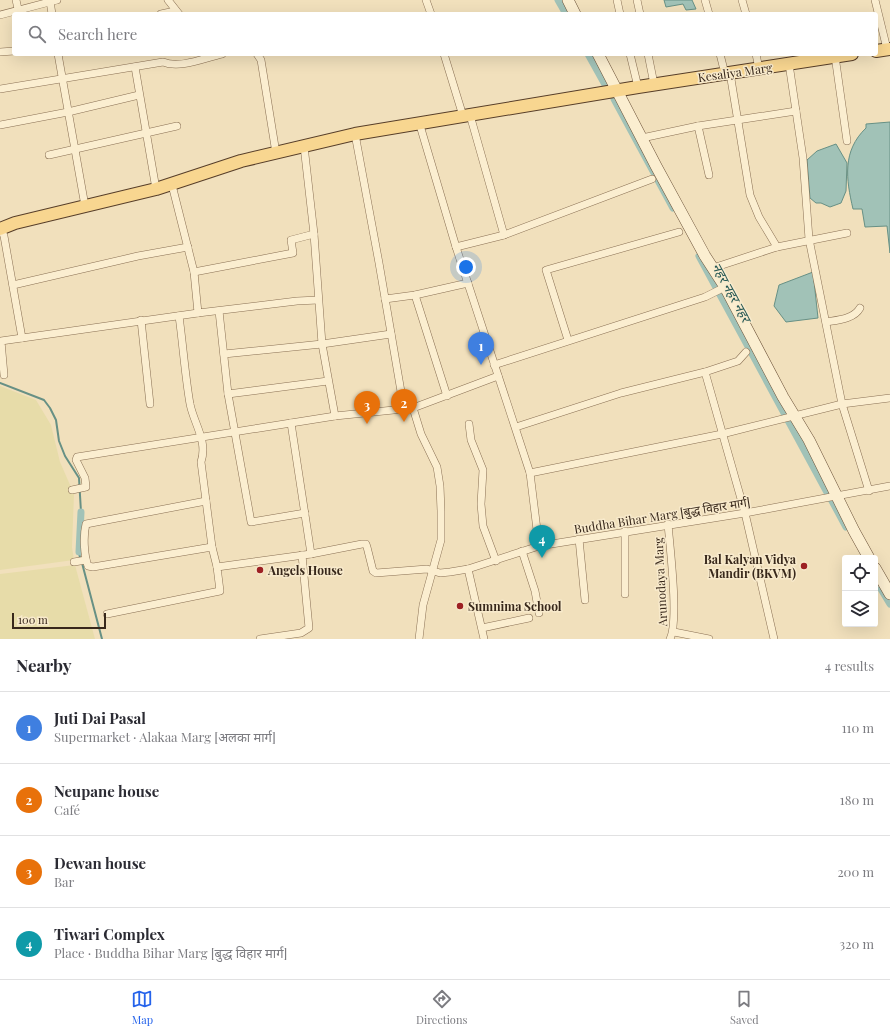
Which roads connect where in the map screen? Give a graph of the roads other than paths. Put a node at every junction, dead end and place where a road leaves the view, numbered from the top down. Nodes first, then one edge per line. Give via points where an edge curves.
1 (16, 0) edge
2 (168, 0) edge
3 (426, 0) edge
4 (568, 0) edge
5 (617, 0) edge
6 (637, 0) edge
7 (705, 0) edge
8 (742, 0) edge
9 (874, 0) edge
10 (54, 1) edge
11 (18, 9) junction
12 (52, 12) edge
13 (177, 12) edge
14 (430, 12) edge
15 (575, 12) edge
16 (620, 12) edge
17 (640, 12) edge
18 (708, 12) edge
19 (745, 12) edge
20 (876, 12) edge
21 (0, 15) edge
22 (878, 20) edge
23 (884, 50) edge
24 (12, 51) edge
25 (0, 52) edge
26 (58, 56) edge
27 (162, 56) edge
28 (213, 56) edge
29 (258, 56) edge
30 (445, 56) edge
31 (599, 56) edge
32 (630, 56) edge
33 (648, 56) edge
34 (721, 56) edge
35 (757, 56) edge
36 (835, 56) joint
37 (162, 62) junction
38 (789, 64) junction
39 (135, 67) junction
40 (760, 68) junction
41 (727, 73) junction
42 (62, 78) junction
43 (654, 84) junction
44 (638, 87) junction
45 (0, 89) edge
46 (618, 91) junction
47 (139, 95) junction
48 (796, 111) junction
49 (68, 112) junction
50 (466, 116) junction
51 (737, 121) junction
52 (419, 122) junction
53 (0, 125) edge
54 (177, 126) dead end
55 (698, 126) junction
56 (145, 133) junction
57 (355, 134) junction
58 (642, 138) junction
59 (847, 141) dead end
60 (304, 146) junction
61 (75, 151) junction
62 (276, 153) junction
63 (49, 156) dead end
64 (709, 175) dead end
65 (652, 179) dead end
66 (172, 185) junction
67 (156, 190) junction
68 (85, 206) junction
69 (0, 229) edge
70 (679, 232) dead end
71 (847, 233) dead end
72 (314, 234) junction
73 (504, 235) junction
74 (809, 239) junction
75 (188, 247) junction
76 (456, 247) junction
77 (777, 247) junction
78 (713, 268) junction
79 (194, 272) junction
80 (468, 283) junction
81 (13, 285) junction
82 (723, 288) junction
83 (415, 295) junction
84 (385, 299) junction
85 (318, 300) junction
86 (860, 308) dead end
87 (219, 311) junction
88 (198, 313) junction
89 (179, 316) junction
90 (141, 320) junction
91 (826, 322) junction
92 (391, 334) junction
93 (22, 338) junction
94 (568, 340) junction
95 (322, 344) junction
96 (746, 352) dead end
97 (224, 354) junction
98 (494, 365) junction
99 (705, 372) junction
100 (4, 374) dead end
101 (498, 376) junction
102 (328, 381) junction
103 (228, 394) junction
104 (446, 396) junction
105 (890, 398) edge
106 (150, 404) dead end
107 (842, 404) junction
108 (413, 408) junction
109 (404, 409) junction
110 (335, 416) junction
111 (790, 416) junction
112 (291, 423) junction
113 (469, 424) dead end
114 (516, 427) junction
115 (235, 432) junction
116 (722, 434) junction
117 (202, 437) junction
118 (530, 473) junction
119 (890, 486) edge
120 (72, 490) dead end
121 (868, 491) junction
122 (837, 497) junction
123 (206, 501) junction
124 (745, 513) junction
125 (305, 514) junction
126 (668, 524) junction
127 (625, 531) junction
128 (579, 539) junction
129 (539, 546) junction
130 (212, 547) junction
131 (522, 551) junction
132 (311, 554) junction
133 (302, 555) junction
134 (868, 555) edge
135 (86, 560) junction
136 (496, 560) junction
137 (74, 562) dead end
138 (217, 567) junction
139 (468, 569) junction
140 (433, 571) junction
141 (878, 573) edge
142 (625, 594) dead end
143 (890, 594) edge
144 (585, 600) dead end
145 (540, 613) dead end
146 (106, 614) dead end
147 (529, 618) dead end
148 (482, 628) junction
149 (674, 632) junction
150 (260, 639) edge
151 (419, 639) edge
152 (484, 639) edge
153 (670, 639) edge
154 (709, 639) edge
155 (774, 639) edge

1 - 11 street
2 - 13 street
3 - 14 street
4 - 15 street
5 - 16 street
6 - 17 street
7 - 18 street
8 - 19 street
9 - 20 street
10 - 11 street
10 - 12 street
11 - 21 street
22 - 23 street
24 - 25 street
26 - 42 street
27 - 37 street
28 - 37 street via 170,65
29 - 62 street
30 - 50 street
31 - 46 street
32 - 44 street
33 - 43 street
34 - 41 street
35 - 40 street
36 - 38 main road, Kesaliya Marg
36 - 59 street
37 - 39 street
38 - 40 main road, Kesaliya Marg
38 - 48 street
39 - 42 street
39 - 47 street
40 - 41 main road, Kesaliya Marg
41 - 43 main road, Kesaliya Marg
41 - 51 street
42 - 45 street
42 - 49 street
43 - 44 main road, Kesaliya Marg
44 - 46 main road, Kesaliya Marg
46 - 50 main road, Kesaliya Marg
46 - 58 street
47 - 49 street
47 - 56 street
48 - 51 street
48 - 74 street via 803,158
49 - 53 street
49 - 61 street
50 - 52 main road, Kesaliya Marg
50 - 73 street
51 - 55 street
51 - 77 street via 750,195 759,217
52 - 57 main road, Kesaliya Marg
52 - 76 street
54 - 56 street
55 - 58 street
55 - 64 street
56 - 61 street
56 - 67 street
57 - 60 main road, Kesaliya Marg
57 - 84 street
58 - 78 street
60 - 62 main road, Kesaliya Marg
60 - 72 street
61 - 63 street
61 - 68 street
62 - 66 main road, Kesaliya Marg via 241,161
65 - 73 street
66 - 67 main road, Kesaliya Marg
66 - 75 street
67 - 68 main road, Kesaliya Marg
68 - 69 main road, Kesaliya Marg
69 - 81 street via 4,236
70 - 94 street via 546,270
71 - 74 street
72 - 79 street via 291,240 293,253
72 - 85 street
73 - 76 street
74 - 77 street
74 - 91 street
75 - 79 street
75 - 81 street
76 - 80 street
77 - 78 street
78 - 82 street
79 - 88 street
80 - 83 street
80 - 98 street
81 - 93 street
82 - 94 street
82 - 111 street
83 - 84 street
83 - 104 street
84 - 92 street
85 - 87 street via 297,300
85 - 95 street
86 - 91 street via 849,317
87 - 88 street
87 - 97 street
88 - 89 street
89 - 90 street
89 - 117 street via 190,402 194,420
90 - 93 street
90 - 106 street
91 - 107 street
92 - 95 street
92 - 109 street
93 - 100 street via 0,341
94 - 98 street
95 - 97 street
95 - 102 street
96 - 99 street via 738,361
97 - 103 street
98 - 101 street
99 - 114 street via 614,396
99 - 116 street
101 - 104 street
101 - 114 street
102 - 103 street
102 - 110 street
103 - 115 street
104 - 108 street
105 - 107 street
107 - 111 street
107 - 121 street
108 - 109 street
108 - 140 street via 439,475 442,530
109 - 110 street
110 - 112 street
111 - 116 street
111 - 122 street
112 - 115 street
112 - 125 street
113 - 136 street via 471,440 483,470 482,526
114 - 118 street
115 - 117 street
115 - 125 street via 251,522
116 - 118 street
116 - 124 street
117 - 120 street via 76,457 86,487
117 - 123 street
118 - 129 street
119 - 121 street, Buddha Bihar Marg [बुद्ध विहार मार्ग]
121 - 122 street, Buddha Bihar Marg [बुद्ध विहार मार्ग]
122 - 124 street, Buddha Bihar Marg [बुद्ध विहार मार्ग]
122 - 134 street
123 - 130 street
123 - 135 street via 86,524
124 - 126 street, Buddha Bihar Marg [बुद्ध विहार मार्ग]
124 - 155 street
125 - 132 street
126 - 127 street, Buddha Bihar Marg [बुद्ध विहार मार्ग]
126 - 149 street, Arunodaya Marg
127 - 128 street, Buddha Bihar Marg [बुद्ध विहार मार्ग]
127 - 142 street
128 - 129 street, Buddha Bihar Marg [बुद्ध विहार मार्ग]
128 - 144 street
129 - 131 street, Buddha Bihar Marg [बुद्ध विहार मार्ग]
130 - 135 street via 93,567 88,566
130 - 138 street
131 - 136 street, Buddha Bihar Marg [बुद्ध विहार मार्ग]
131 - 145 street
132 - 133 street, Buddha Bihar Marg [बुद्ध विहार मार्ग]
132 - 140 street, Buddha Bihar Marg [बुद्ध विहार मार्ग] via 366,544 373,571 376,573 427,569
133 - 138 street, Buddha Bihar Marg [बुद्ध विहार मार्ग]
133 - 150 street via 309,628 301,633
135 - 137 street
136 - 139 street, Buddha Bihar Marg [बुद्ध विहार मार्ग]
138 - 146 street via 220,591
139 - 140 street, Buddha Bihar Marg [बुद्ध विहार मार्ग] via 440,573
139 - 148 street
140 - 151 street via 423,605
141 - 143 street
147 - 148 street
148 - 152 street
149 - 153 street, Arunodaya Marg
149 - 154 street

